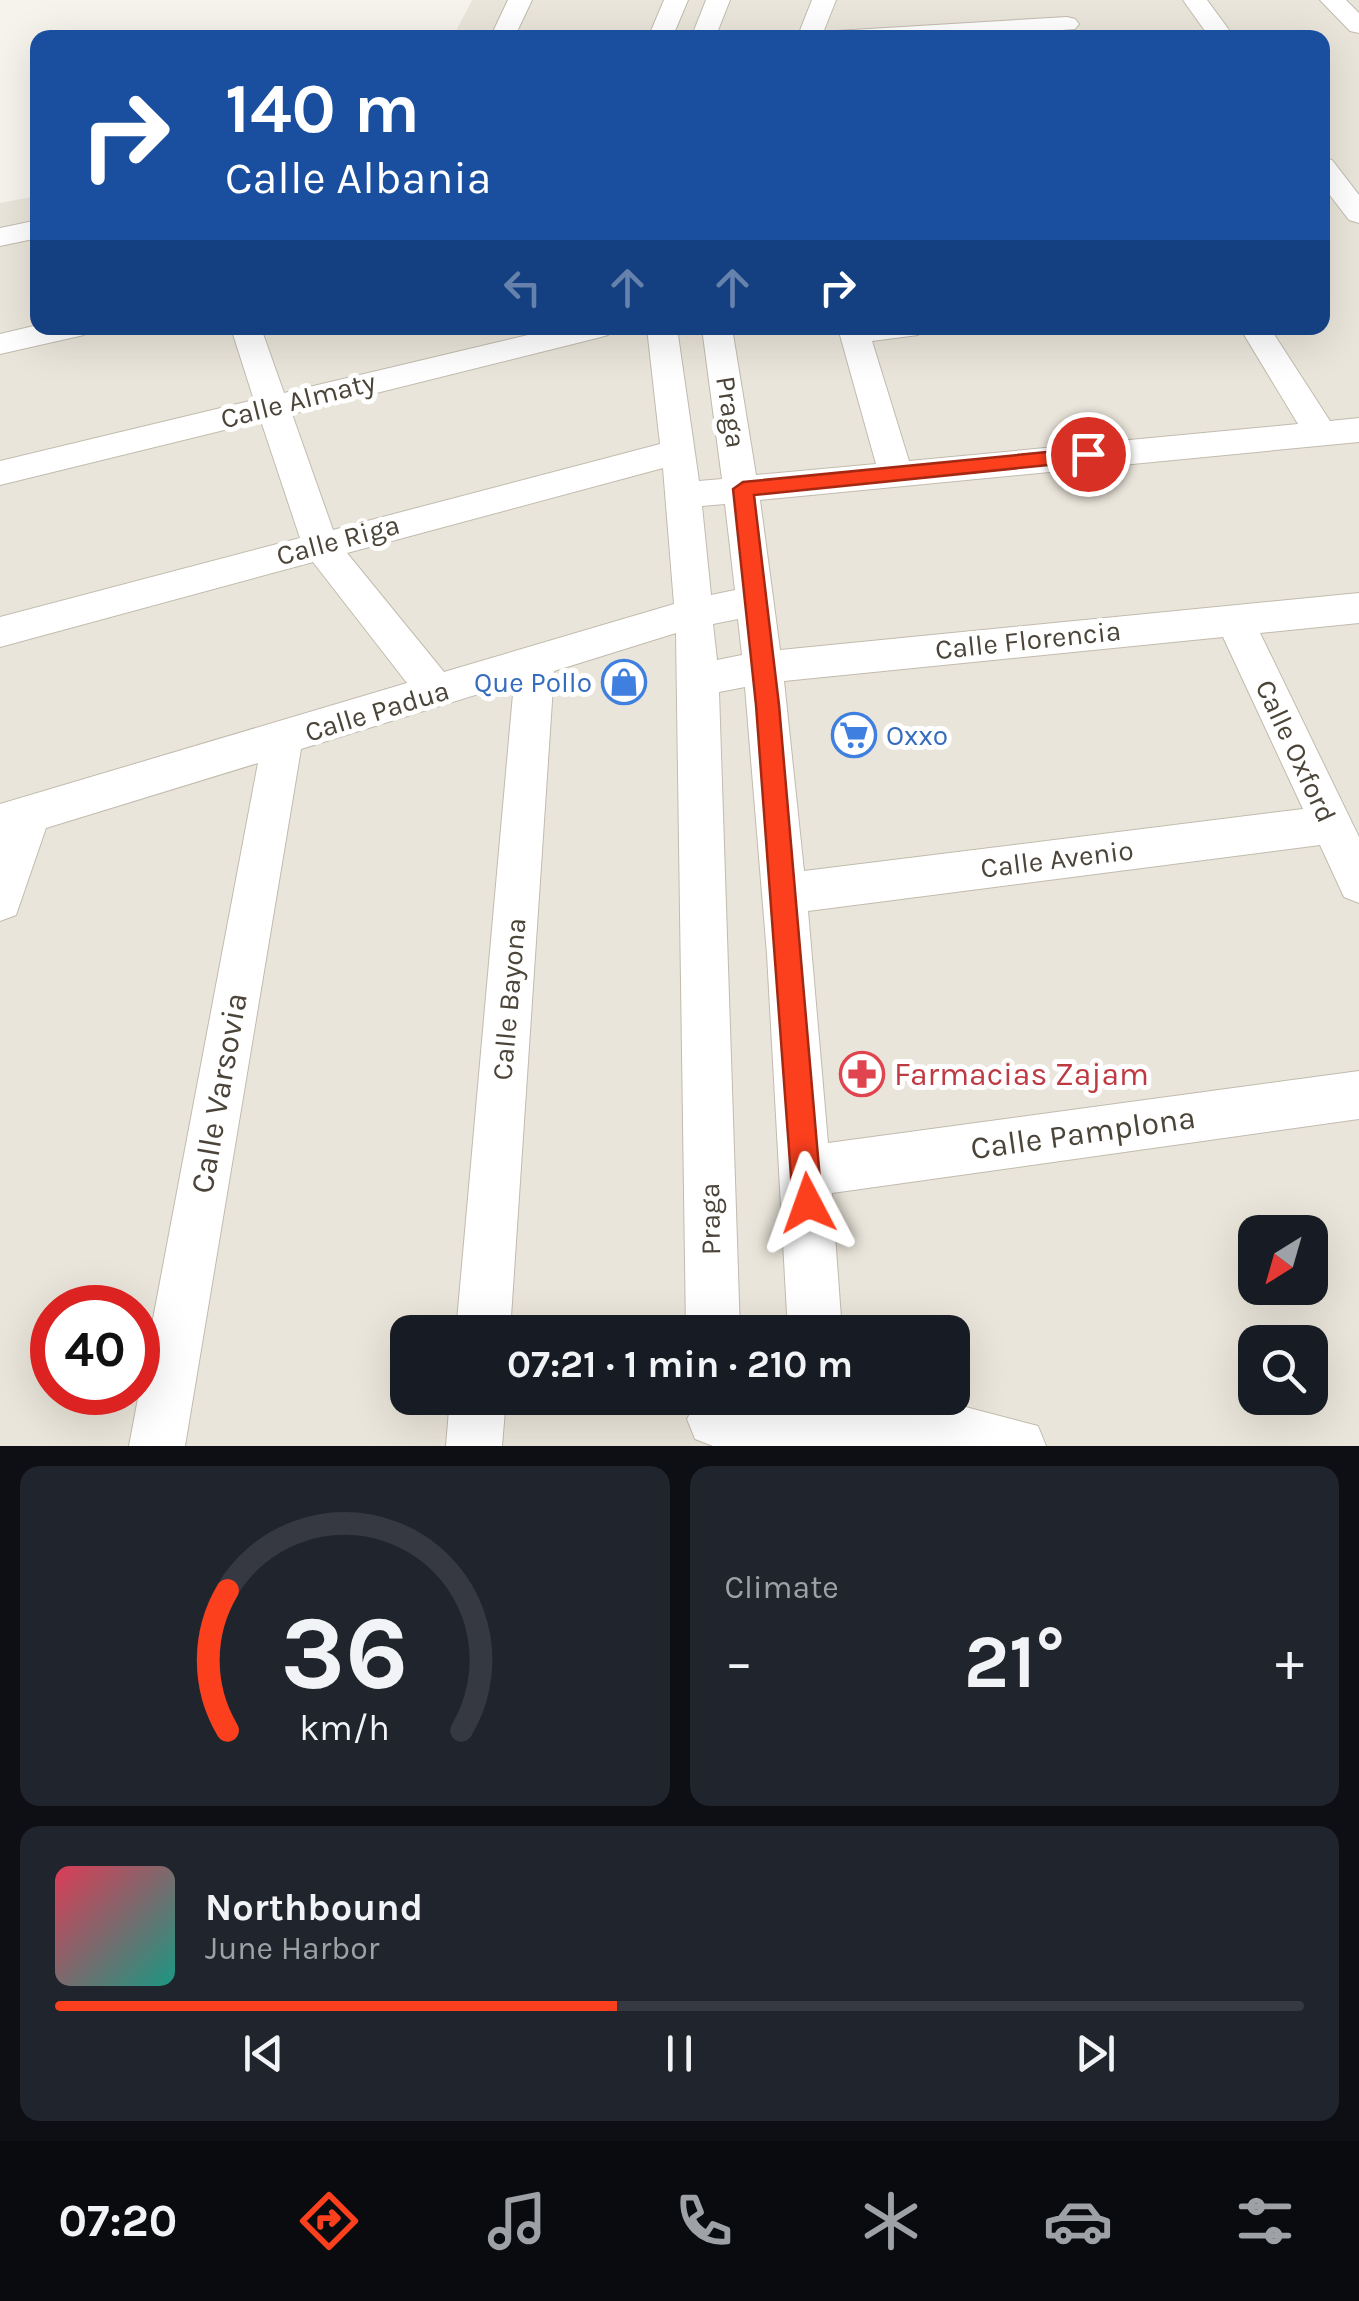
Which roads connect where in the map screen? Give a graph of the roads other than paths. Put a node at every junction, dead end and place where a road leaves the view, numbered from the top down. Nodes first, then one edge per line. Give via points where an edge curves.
1 (520, 0) edge
2 (676, 0) edge
3 (718, 0) edge
4 (824, 0) edge
5 (1054, 0) edge
6 (1194, 0) edge
7 (1332, 0) edge
8 (1359, 26) edge
9 (506, 30) edge
10 (663, 30) edge
11 (707, 30) edge
12 (813, 30) edge
13 (1071, 30) edge
14 (1218, 30) edge
15 (1330, 176) edge
16 (1359, 214) edge
17 (30, 231) edge
18 (0, 237) edge
19 (41, 335) edge
20 (248, 335) edge
21 (567, 335) edge
22 (663, 335) edge
23 (718, 335) edge
24 (855, 335) edge
25 (1259, 335) edge
26 (0, 344) edge
27 (273, 406) junction
28 (1359, 430) edge
29 (1320, 433) junction
30 (676, 452) junction
31 (895, 472) junction
32 (0, 473) edge
33 (743, 489) junction
34 (684, 495) junction
35 (320, 544) junction
36 (756, 601) junction
37 (1359, 608) edge
38 (691, 614) junction
39 (1234, 619) junction
40 (0, 632) edge
41 (535, 664) junction
42 (764, 667) junction
43 (699, 680) junction
44 (438, 692) junction
45 (282, 740) junction
46 (15, 819) edge
47 (1330, 825) junction
48 (1359, 883) edge
49 (784, 894) junction
50 (0, 900) edge
51 (1359, 1096) edge
52 (806, 1171) junction
53 (484, 1315) edge
54 (713, 1315) edge
55 (814, 1315) edge
56 (477, 1415) edge
57 (714, 1421) edge
58 (820, 1422) edge
59 (157, 1446) edge
60 (474, 1446) edge
61 (1018, 1446) edge

1 - 9 street
2 - 10 street
3 - 11 street
4 - 12 street
5 - 13 street
6 - 14 street
7 - 8 street
15 - 16 street
17 - 18 street
19 - 26 street
20 - 27 street
21 - 27 street, Calle Almaty
22 - 30 street, Praga
23 - 33 street, Praga
24 - 31 street
25 - 29 street
27 - 32 street, Calle Almaty
27 - 35 street
28 - 29 street
29 - 31 street
30 - 34 street, Praga
30 - 35 street, Calle Riga
31 - 33 street
33 - 34 street
33 - 36 street, Praga
34 - 38 street, Praga
35 - 40 street, Calle Riga
35 - 44 street
36 - 38 street, Calle Padua
36 - 42 street, Praga
37 - 39 street, Calle Florencia
38 - 41 street, Calle Padua
38 - 43 street, Praga
39 - 42 street, Calle Florencia
39 - 47 street, Calle Oxford
41 - 44 street, Calle Padua
41 - 53 street, Calle Bayona
42 - 43 street, Calle Florencia
42 - 49 street, Praga
43 - 54 street, Praga
44 - 45 street, Calle Padua
45 - 46 street, Calle Padua
45 - 59 street, Calle Varsovia
46 - 50 street
47 - 48 street, Calle Oxford
47 - 49 street, Calle Avenio
49 - 52 street, Praga
51 - 52 street, Calle Pamplona
52 - 55 street, Praga
56 - 60 street
57 - 58 street
58 - 61 street via 931,1426

